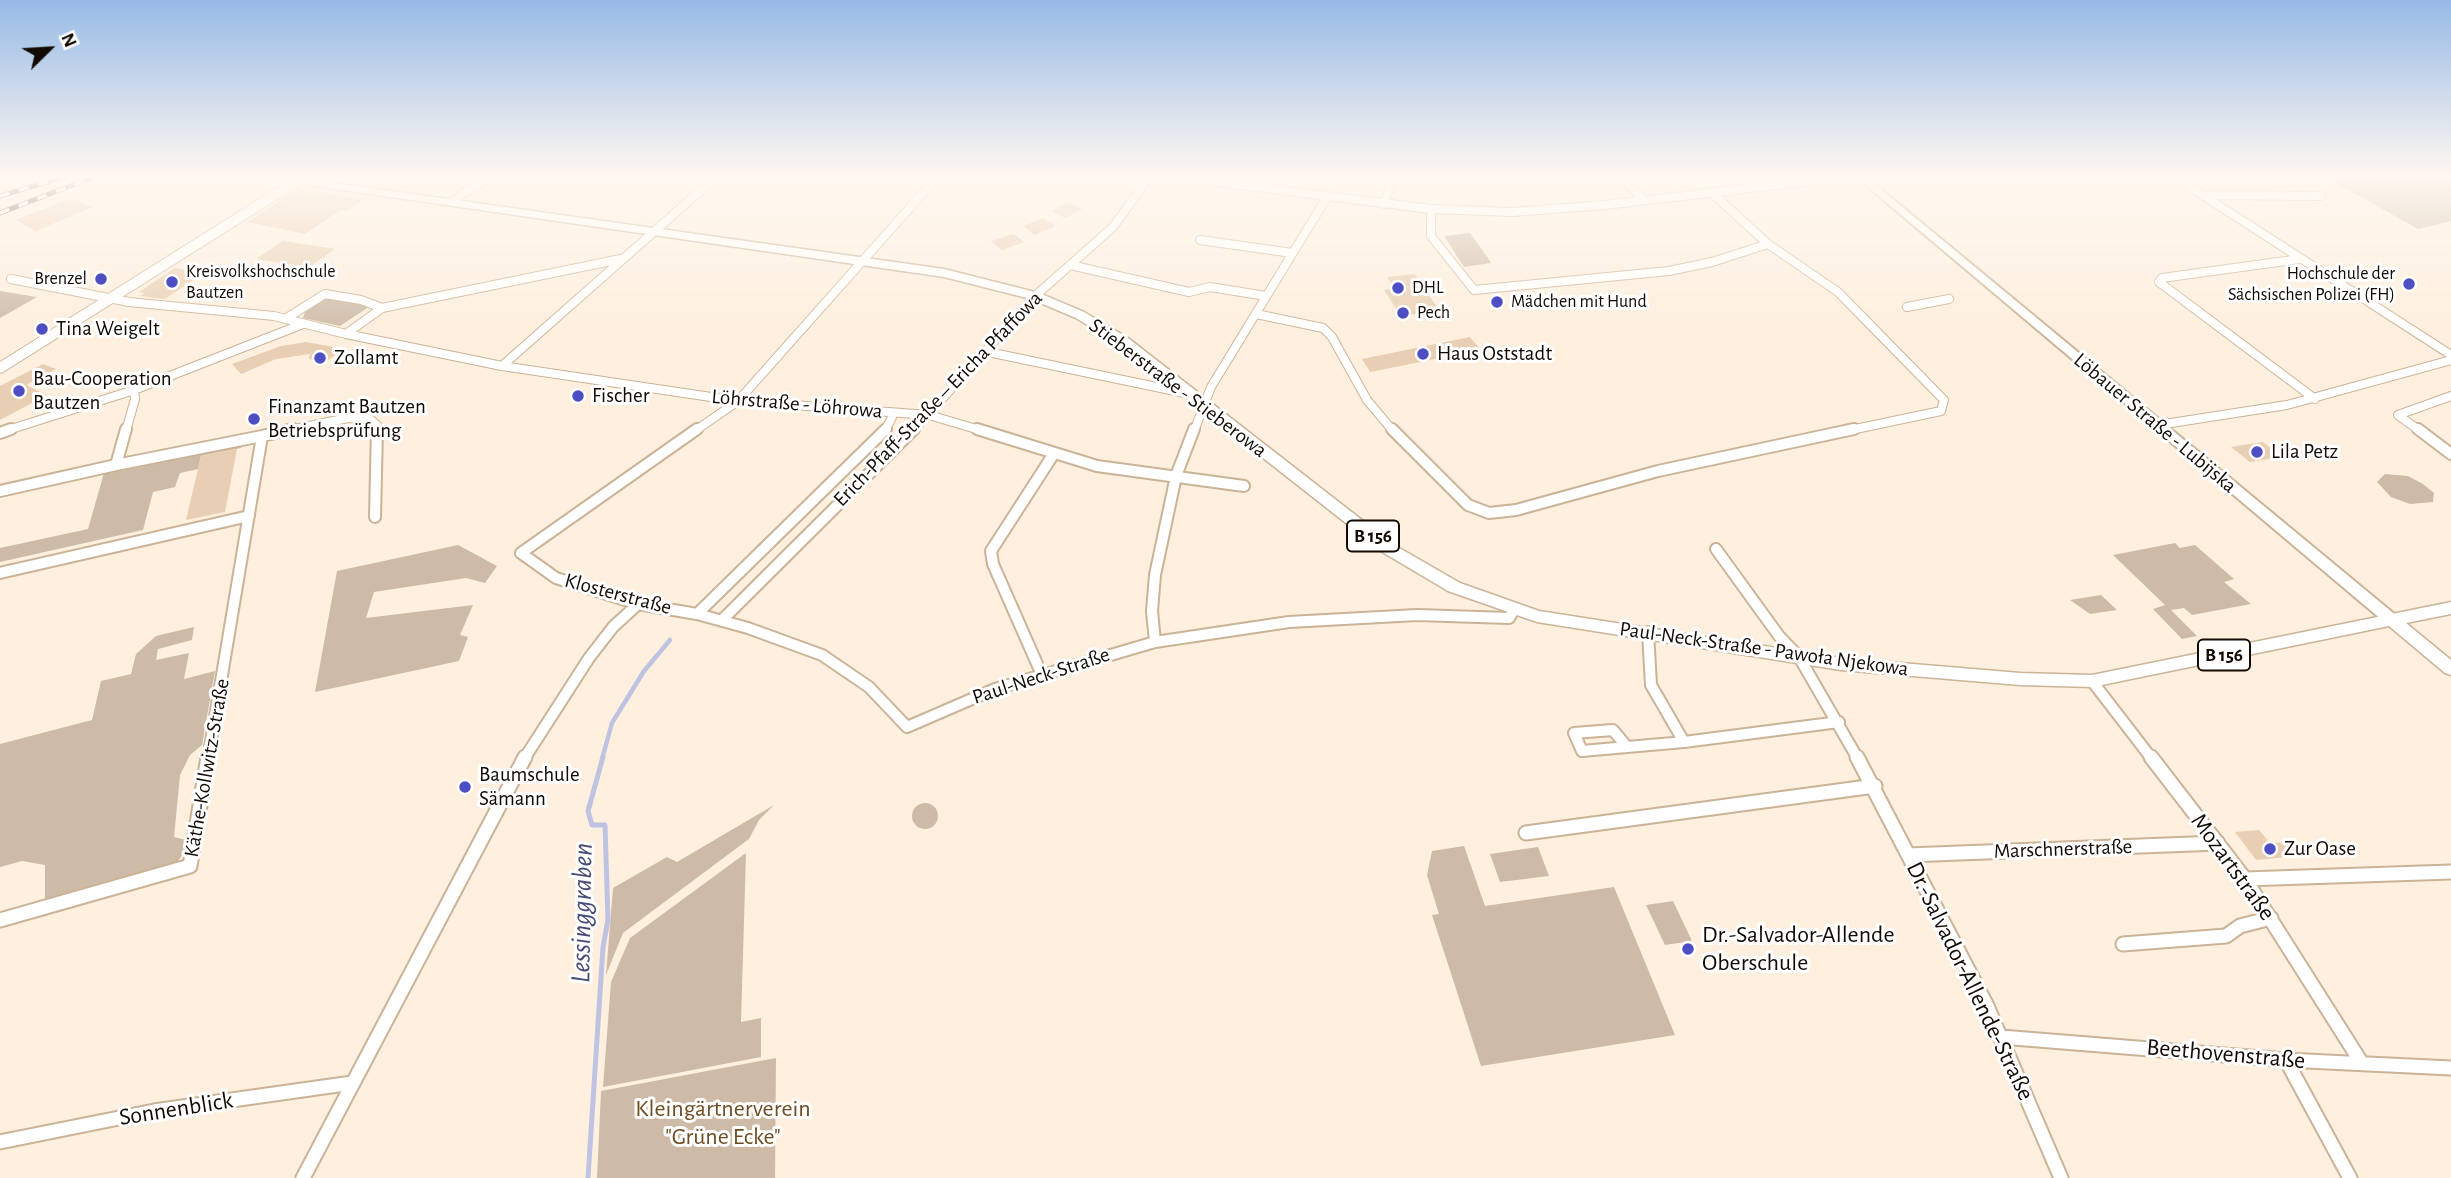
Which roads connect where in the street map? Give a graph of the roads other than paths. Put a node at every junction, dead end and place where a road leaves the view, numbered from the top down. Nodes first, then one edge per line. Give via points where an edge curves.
1 (217, 231) edge
2 (653, 231) joint
3 (889, 231) edge
4 (1106, 231) edge
5 (1306, 231) edge
6 (1431, 231) edge
7 (1754, 231) edge
8 (1926, 231) edge
9 (2258, 231) edge
10 (1200, 240) dead end
11 (1769, 244) junction
12 (1292, 253) junction
13 (621, 259) junction
14 (2300, 259) junction
15 (862, 261) junction
16 (1070, 265) junction
17 (11, 279) dead end
18 (1035, 296) junction
19 (1266, 296) junction
20 (111, 298) junction
21 (1950, 299) dead end
22 (1907, 307) dead end
23 (382, 308) junction
24 (1256, 314) junction
25 (285, 319) junction
26 (303, 324) junction
27 (346, 334) junction
28 (988, 352) junction
29 (2451, 358) edge
30 (502, 366) junction
31 (0, 368) edge
32 (134, 390) junction
33 (1190, 394) junction
34 (2451, 396) edge
35 (2315, 399) junction
36 (738, 401) junction
37 (1206, 406) junction
38 (894, 413) junction
39 (929, 415) junction
40 (2158, 425) junction
41 (0, 433) edge
42 (262, 436) junction
43 (2451, 454) edge
44 (1053, 455) junction
45 (116, 465) junction
46 (1177, 476) junction
47 (1244, 486) dead end
48 (0, 491) edge
49 (249, 516) junction
50 (375, 517) dead end
51 (1716, 549) dead end
52 (0, 573) edge
53 (638, 604) junction
54 (2451, 608) edge
55 (1514, 610) junction
56 (696, 614) junction
57 (722, 620) junction
58 (2393, 621) junction
59 (1648, 632) junction
60 (1180, 637) joint
61 (1155, 642) junction
62 (1800, 657) junction
63 (2451, 669) edge
64 (1042, 675) junction
65 (2091, 681) junction
66 (1839, 722) junction
67 (907, 727) joint
68 (1684, 742) junction
69 (1627, 747) dead end
70 (1875, 786) junction
71 (1526, 833) dead end
72 (2218, 843) junction
73 (1908, 855) junction
74 (2451, 872) edge
75 (2245, 879) junction
76 (2271, 918) junction
77 (0, 920) edge
78 (2123, 944) dead end
79 (2001, 1037) junction
80 (2286, 1060) junction
81 (2361, 1062) junction
82 (2451, 1068) edge
83 (352, 1083) junction
84 (0, 1142) edge
85 (303, 1178) edge
86 (2061, 1178) edge
87 (2350, 1178) edge

1 - 20 street
2 - 13 street
2 - 15 main road, Stieberstraße - Stieberowa / B 156
3 - 15 street
4 - 16 street, Erich-Pfaff-Straße – Ericha Pfaffowa
5 - 12 street
6 - 11 street via 1474,290 1669,271
7 - 11 street
8 - 40 main road, Löbauer Straße - Lubijska
9 - 14 street
10 - 12 street
11 - 24 street via 1838,292 1939,393 1944,400 1941,411 1658,471 1516,510 1489,513 1468,505 1402,442 1367,400 1323,328
12 - 19 street
13 - 23 street
13 - 30 street
14 - 29 street
14 - 35 street via 2159,282
15 - 18 main road, Stieberstraße - Stieberowa / B 156 via 969,278
15 - 36 street
16 - 18 street, Erich-Pfaff-Straße – Ericha Pfaffowa
16 - 19 street via 1189,292 1210,287
17 - 20 street, Löhrstraße - Löhrowa
18 - 28 street, Erich-Pfaff-Straße – Ericha Pfaffowa
18 - 33 main road, Stieberstraße - Stieberowa / B 156 via 1080,315 1123,341
19 - 24 street
20 - 25 street, Löhrstraße - Löhrowa
20 - 31 street
21 - 22 street
23 - 25 street via 325,294
23 - 27 street
24 - 37 street via 1212,387
25 - 26 street, Löhrstraße - Löhrowa
26 - 27 street, Löhrstraße - Löhrowa
26 - 32 street
27 - 30 street, Löhrstraße - Löhrowa
28 - 33 street
28 - 39 street, Erich-Pfaff-Straße – Ericha Pfaffowa
29 - 35 street
30 - 36 street, Löhrstraße - Löhrowa
32 - 41 street
32 - 45 street
33 - 37 main road, Stieberstraße - Stieberowa / B 156
34 - 43 street via 2398,415
35 - 40 street
36 - 38 street, Löhrstraße - Löhrowa
36 - 53 street, Klosterstraße via 521,552 556,578
37 - 46 street
37 - 55 main road, Stieberstraße - Stieberowa / B 156 via 1389,549 1454,587
38 - 39 street, Löhrstraße - Löhrowa
38 - 56 street, Erich-Pfaff-Straße – Ericha Pfaffowa via 888,428
39 - 44 street, Löhrstraße - Löhrowa
39 - 57 street, Erich-Pfaff-Straße – Ericha Pfaffowa
40 - 58 main road, Löbauer Straße - Lubijska
42 - 45 street
42 - 49 street, Käthe-Kollwitz-Straße
42 - 50 street via 348,418 370,419 379,436
44 - 46 street, Löhrstraße - Löhrowa
44 - 64 street via 991,551
45 - 48 street
46 - 47 street, Löhrstraße - Löhrowa
46 - 61 street via 1155,575
49 - 52 street
49 - 77 street, Käthe-Kollwitz-Straße via 190,866
51 - 62 street, Dr.-Salvador-Allende-Straße via 1779,636
53 - 56 street, Klosterstraße
53 - 83 street via 589,658 530,747
54 - 58 main road, B 156
55 - 59 main road, Paul-Neck-Straße - Pawoła Njekowa / B 156 via 1559,621
55 - 60 street, Paul-Neck-Straße - Pawoła Njekowa via 1509,618 1417,615 1289,622
56 - 57 street, Klosterstraße
57 - 67 street, Klosterstraße via 822,655 869,687
58 - 63 main road, Löbauer Straße - Lubijska
58 - 65 main road, Paul-Neck-Straße - Pawoła Njekowa / B 156
59 - 62 main road, Paul-Neck-Straße - Pawoła Njekowa / B 156
59 - 68 street via 1651,685
60 - 61 street, Paul-Neck-Straße
61 - 64 street, Paul-Neck-Straße
62 - 65 main road, Paul-Neck-Straße - Pawoła Njekowa / B 156 via 1841,664
62 - 66 street, Dr.-Salvador-Allende-Straße
64 - 67 street, Paul-Neck-Straße via 964,701
65 - 72 street, Mozartstraße
66 - 68 street
66 - 70 street, Dr.-Salvador-Allende-Straße
68 - 69 street
70 - 71 street
70 - 73 street, Dr.-Salvador-Allende-Straße
72 - 73 street, Marschnerstraße
72 - 75 street, Mozartstraße
73 - 79 street, Dr.-Salvador-Allende-Straße
74 - 75 street
75 - 76 street, Mozartstraße
76 - 78 street via 2240,926 2226,936
76 - 81 street, Mozartstraße
79 - 80 street, Beethovenstraße
79 - 86 street, Dr.-Salvador-Allende-Straße
80 - 81 street, Beethovenstraße
80 - 87 street
81 - 82 street, Beethovenstraße
83 - 84 street, Sonnenblick via 152,1111
83 - 85 street

